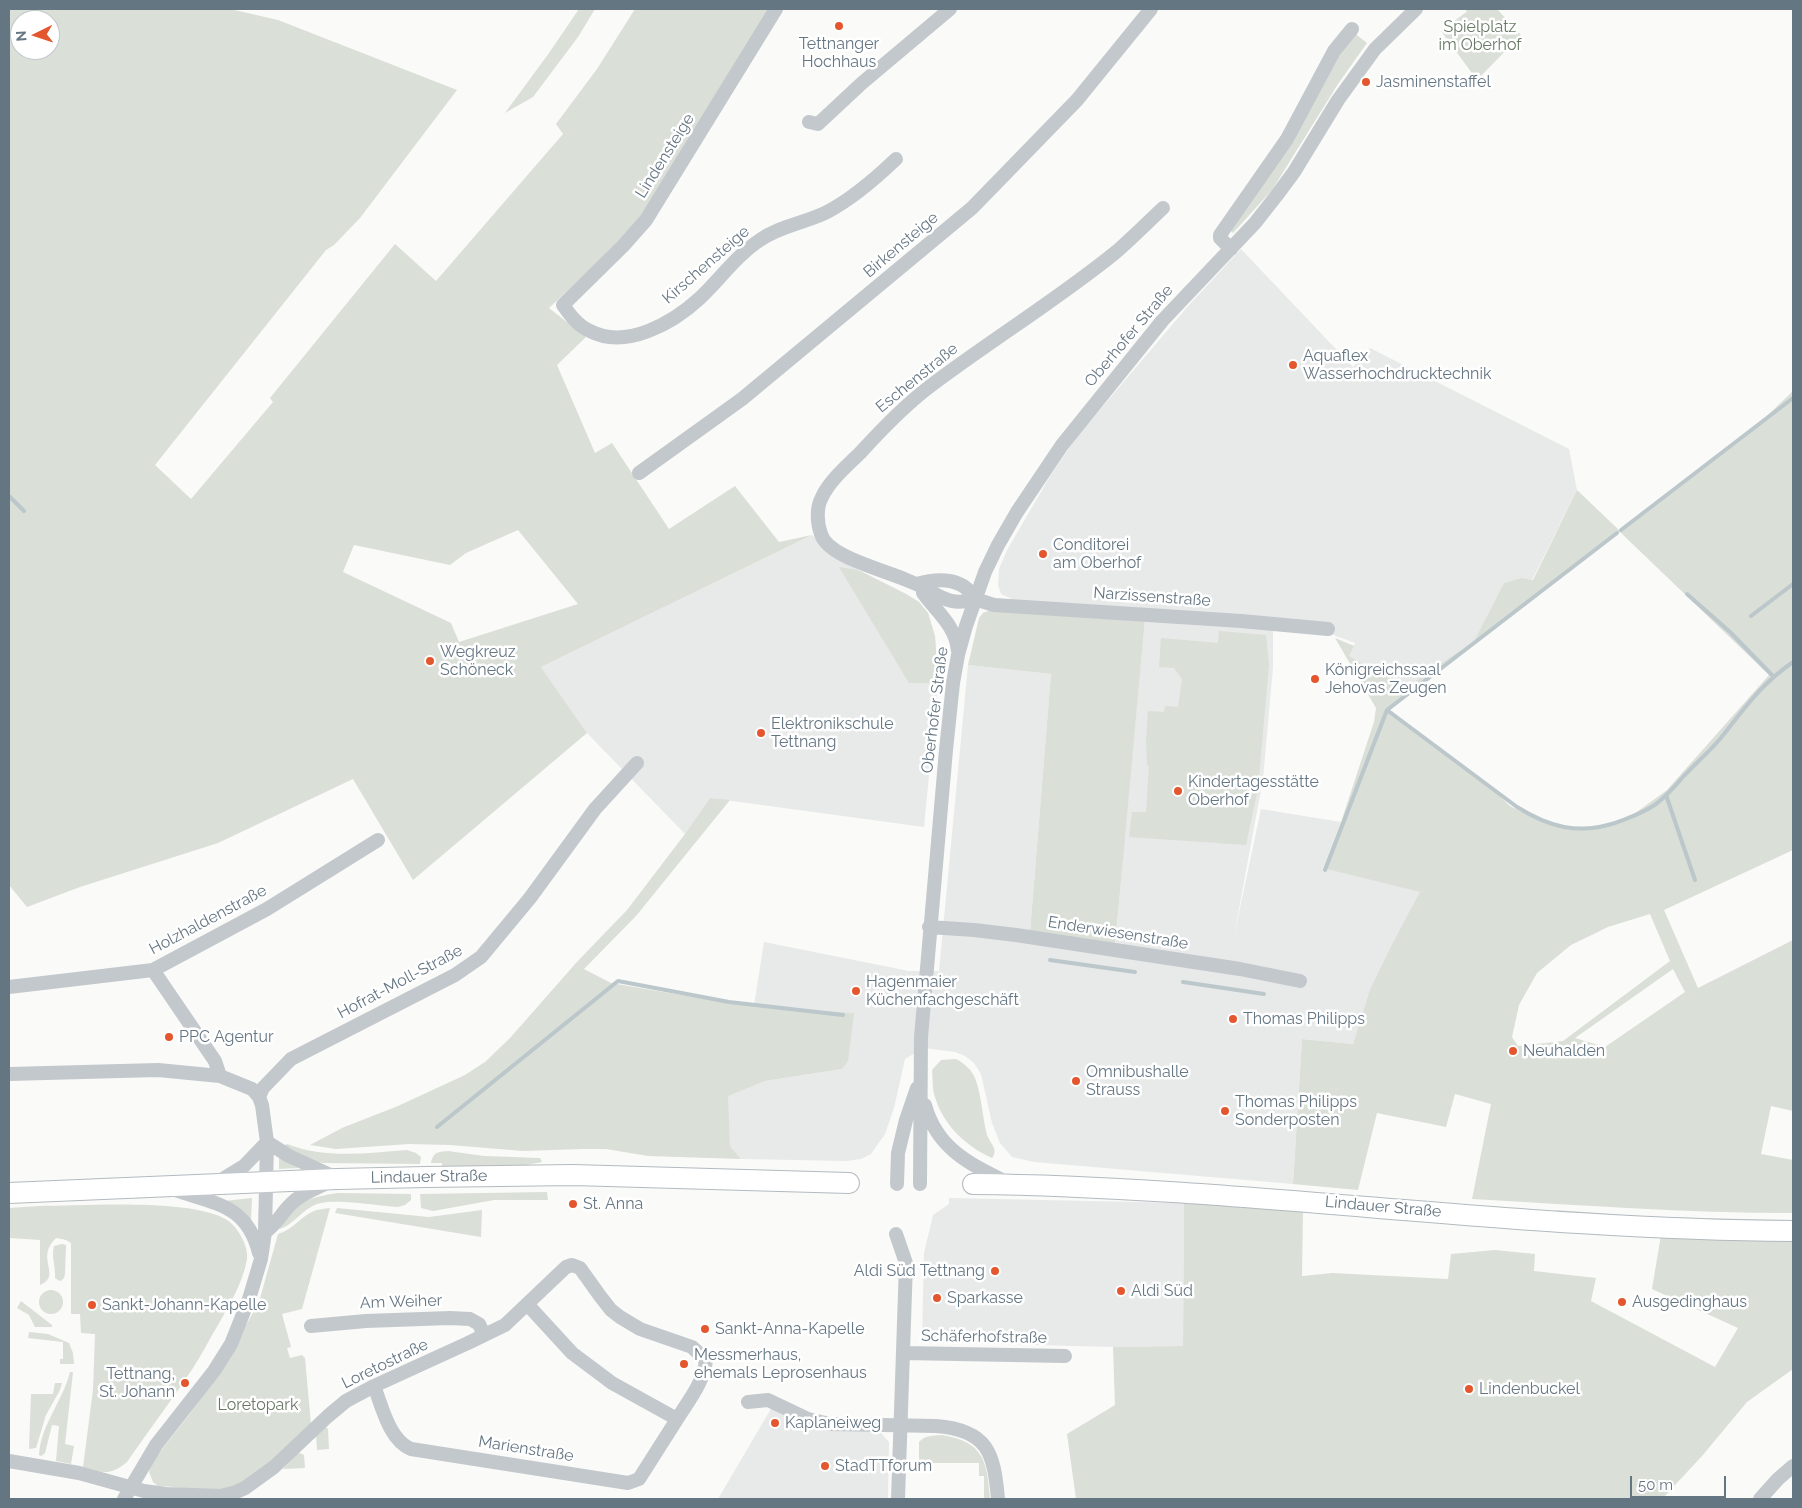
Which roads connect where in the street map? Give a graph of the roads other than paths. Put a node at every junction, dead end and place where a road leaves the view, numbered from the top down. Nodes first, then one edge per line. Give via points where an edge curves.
1 (776, 9) edge
2 (950, 9) edge
3 (1151, 9) edge
4 (1416, 9) edge
5 (1352, 29) dead end
6 (809, 122) dead end
7 (896, 160) dead end
8 (1163, 208) dead end
9 (1231, 249) junction
10 (563, 305) joint
11 (639, 473) dead end
12 (917, 584) junction
13 (975, 599) junction
14 (1328, 629) dead end
15 (958, 655) junction
16 (636, 763) dead end
17 (378, 840) dead end
18 (929, 928) junction
19 (153, 970) junction
20 (1300, 981) dead end
21 (9, 987) edge
22 (9, 1074) edge
23 (220, 1076) junction
24 (920, 1083) junction
25 (259, 1097) junction
26 (267, 1142) junction
27 (337, 1178) junction
28 (266, 1182) junction
29 (849, 1183) dead end
30 (215, 1184) junction
31 (897, 1184) dead end
32 (920, 1184) dead end
33 (973, 1184) dead end
34 (1012, 1184) junction
35 (165, 1186) junction
36 (9, 1193) edge
37 (1793, 1231) edge
38 (265, 1232) junction
39 (896, 1234) dead end
40 (261, 1259) junction
41 (527, 1304) junction
42 (311, 1326) dead end
43 (484, 1335) junction
44 (903, 1353) junction
45 (1064, 1356) dead end
46 (706, 1360) joint
47 (374, 1386) junction
48 (748, 1402) dead end
49 (677, 1419) junction
50 (900, 1425) junction
51 (9, 1461) edge
52 (1793, 1466) edge
53 (127, 1494) edge
54 (247, 1494) edge
55 (898, 1499) edge
56 (998, 1499) edge
57 (1760, 1499) edge

1 - 10 street, Lindensteige via 646,220
2 - 6 street via 818,124
3 - 11 street, Birkensteige via 1078,100 972,208 742,399
4 - 9 street, Oberhofer Straße via 1375,49 1338,100 1294,172
5 - 9 street via 1334,51 1287,139 1220,235
7 - 10 street, Kirschensteige via 838,206 759,240 698,299 655,329 626,337 605,336 589,331
8 - 12 street, Eschenstraße via 1117,251 928,388 887,423 822,496 818,520 824,540 849,557
9 - 13 street, Oberhofer Straße via 1162,321 1062,445 998,545
12 - 13 street, Eschenstraße via 940,598 959,602
12 - 13 street via 948,580 971,590
12 - 15 street, Eschenstraße via 951,628
13 - 14 street, Narzissenstraße via 994,605
13 - 15 street, Oberhofer Straße
15 - 18 street, Oberhofer Straße
16 - 25 street, Hofrat-Moll-Straße via 595,809 530,898 481,957 455,975 291,1059 263,1088
17 - 19 street, Holzhaldenstraße via 266,909
18 - 20 street, Enderwiesenstraße via 1016,935
18 - 24 street, Oberhofer Straße
19 - 21 street, Holzhaldenstraße
19 - 23 street via 215,1061
22 - 23 street via 158,1070
23 - 25 street via 246,1086
24 - 31 street, Oberhofer Straße via 898,1153
24 - 32 street, Oberhofer Straße
24 - 34 street, Oberhofer Straße via 928,1119 940,1138 975,1167
25 - 26 street
26 - 27 street
26 - 28 street
26 - 30 street via 244,1166
27 - 28 main road, Lindauer Straße
27 - 29 main road, Lindauer Straße via 572,1175
27 - 38 street via 301,1196
28 - 30 main road, Lindauer Straße
28 - 38 street
30 - 35 main road, Lindauer Straße
33 - 34 main road, Lindauer Straße
34 - 37 main road, Lindauer Straße via 1303,1200 1637,1227
35 - 36 main road, Lindauer Straße
35 - 40 street via 238,1214 252,1231
38 - 40 street
39 - 44 street, Schäferhofstraße via 906,1263
40 - 53 street via 231,1344 156,1445
41 - 43 street, Loretostraße via 505,1324
41 - 46 street, Loretostraße via 572,1265 580,1268 611,1310 620,1317 640,1329 692,1347
41 - 49 street via 572,1354 612,1383
42 - 43 street, Am Weiher via 366,1321 470,1319 479,1324
43 - 47 street, Loretostraße
44 - 45 street, Schäferhofstraße
44 - 50 street, Schäferhofstraße
46 - 49 street, Marienstraße via 698,1386
47 - 49 street, Marienstraße via 395,1434 404,1446 628,1482 639,1479
47 - 54 street, Loretostraße via 328,1416
48 - 50 street via 768,1400 830,1424
50 - 55 street, Schäferhofstraße
50 - 56 street via 952,1427 973,1435 987,1448 992,1459
51 - 53 street, Loretostraße via 79,1474
52 - 57 street
53 - 54 street, Loretostraße

